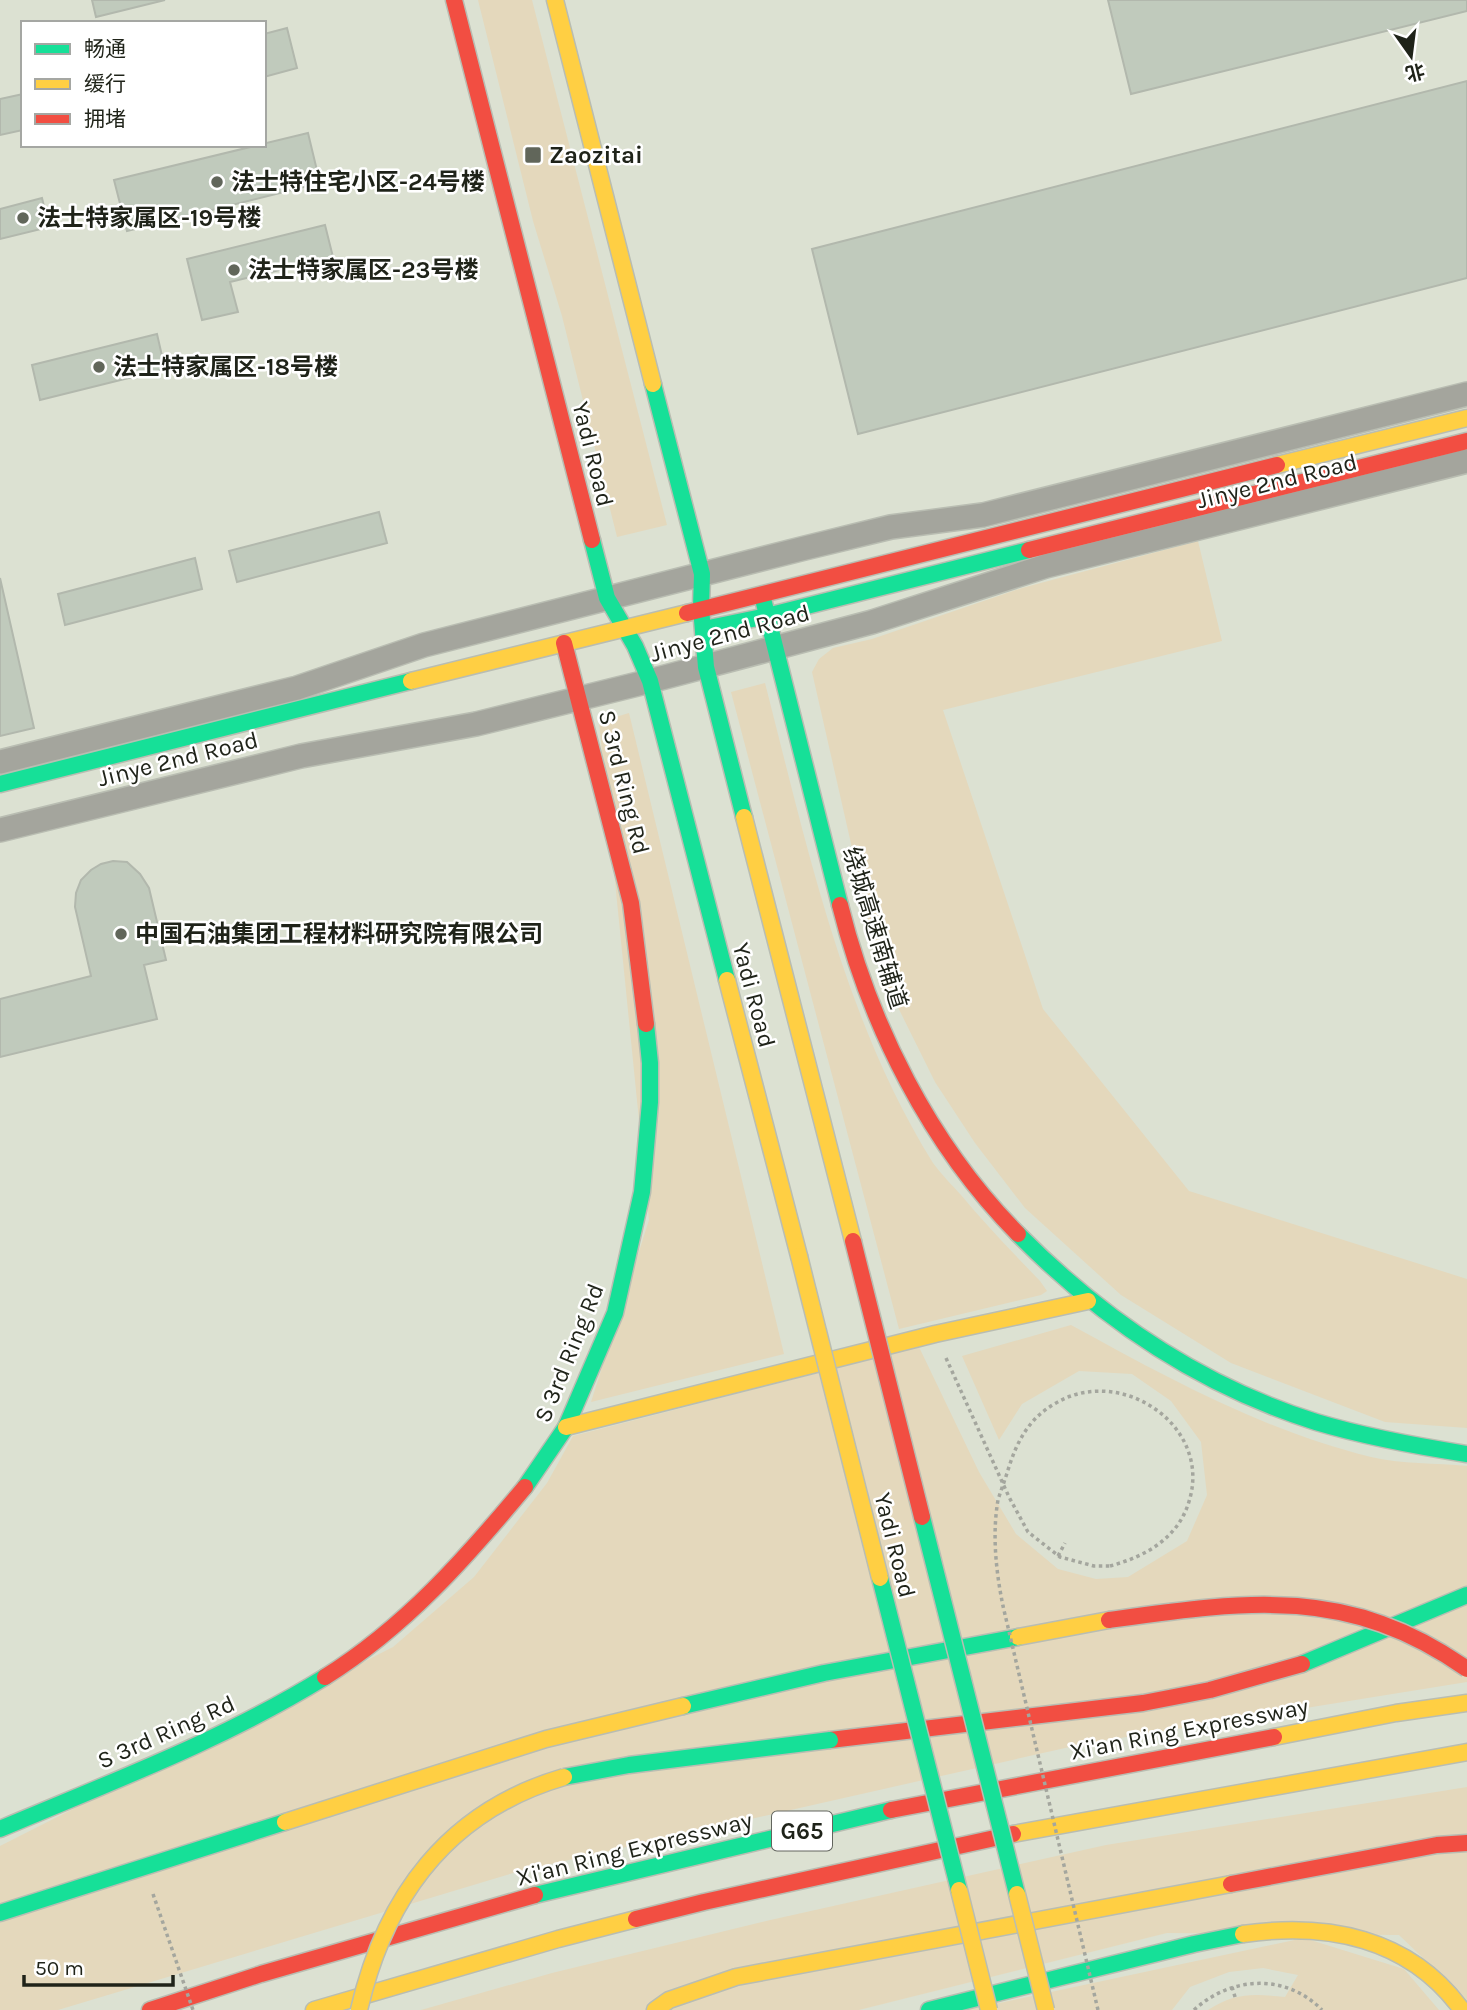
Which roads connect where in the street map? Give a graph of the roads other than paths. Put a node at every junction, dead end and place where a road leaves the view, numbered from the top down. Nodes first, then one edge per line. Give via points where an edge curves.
1 (454, 0) edge
2 (555, 0) edge
3 (1467, 394) edge
4 (1467, 418) edge
5 (1467, 441) edge
6 (1467, 461) edge
7 (702, 574) junction
8 (762, 594) junction
9 (607, 598) junction
10 (701, 608) junction
11 (767, 616) junction
12 (624, 628) junction
13 (696, 631) junction
14 (564, 643) junction
15 (775, 649) junction
16 (706, 667) junction
17 (650, 681) junction
18 (579, 698) junction
19 (0, 762) edge
20 (0, 785) edge
21 (0, 830) edge
22 (1088, 1301) junction
23 (566, 1427) junction
24 (1467, 1454) edge
25 (1467, 1595) edge
26 (1467, 1669) edge
27 (1467, 1703) edge
28 (1467, 1752) edge
29 (0, 1829) edge
30 (1467, 1843) edge
31 (0, 1913) edge
32 (971, 1934) junction
33 (150, 2010) edge
34 (314, 2010) edge
35 (359, 2010) edge
36 (654, 2010) edge
37 (929, 2010) edge
38 (975, 2010) edge
39 (989, 2010) edge
40 (1046, 2010) edge
41 (1462, 2010) edge

1 - 9 main road, Yadi Road
2 - 7 main road, Yadi Road
3 - 7 street, Jinye 2nd Road via 984,514 891,527
4 - 8 main road, Jinye 2nd Road
5 - 11 main road, Jinye 2nd Road
6 - 15 street, Jinye 2nd Road via 1046,566
7 - 9 street, Jinye 2nd Road
7 - 10 main road, Yadi Road
8 - 10 main road, Jinye 2nd Road
8 - 11 main road, 绕城高速南辅道
9 - 12 main road, Yadi Road
9 - 19 street, Jinye 2nd Road via 424,645 297,688
10 - 12 main road, Jinye 2nd Road
10 - 13 main road, Yadi Road
11 - 13 main road, Jinye 2nd Road
11 - 15 main road, 绕城高速南辅道
12 - 14 main road, Jinye 2nd Road
12 - 17 main road, Yadi Road
13 - 16 main road, Yadi Road
14 - 18 main road, S 3rd Ring Rd
14 - 20 main road, Jinye 2nd Road
15 - 16 street, Jinye 2nd Road
15 - 22 main road, 绕城高速南辅道 via 844,922 880,1022 904,1072 952,1155 984,1196 1030,1248
16 - 17 street, Jinye 2nd Road
16 - 40 main road, Yadi Road, bridge
17 - 18 street, Jinye 2nd Road
17 - 32 main road, Yadi Road, bridge
18 - 21 street, Jinye 2nd Road via 476,724 301,756
18 - 23 main road, S 3rd Ring Rd via 631,903 645,1003 650,1102 642,1192 615,1313
22 - 23 main road
22 - 24 main road, 绕城高速南辅道 via 1139,1339 1206,1378 1277,1409 1345,1432
23 - 29 main road, S 3rd Ring Rd via 529,1483 444,1580 400,1622 344,1665 272,1709 197,1745
25 - 35 main road, bridge via 1297,1666 1210,1690 1143,1703 600,1768 550,1782 512,1798 472,1824 441,1848 412,1880 385,1925 364,1980
26 - 31 main road, bridge via 1411,1634 1337,1610 1222,1604 1109,1620 824,1673 546,1739
27 - 33 main road, Xi'an Ring Expressway / G65 via 1370,1717 861,1816 550,1891
28 - 34 main road, G65 via 1033,1830 704,1902
30 - 36 main road via 736,1977 668,2000
32 - 38 main road, bridge
32 - 39 main road, Yadi Road, bridge
37 - 41 main road via 1251,1931 1307,1928 1351,1935 1393,1950 1428,1974

